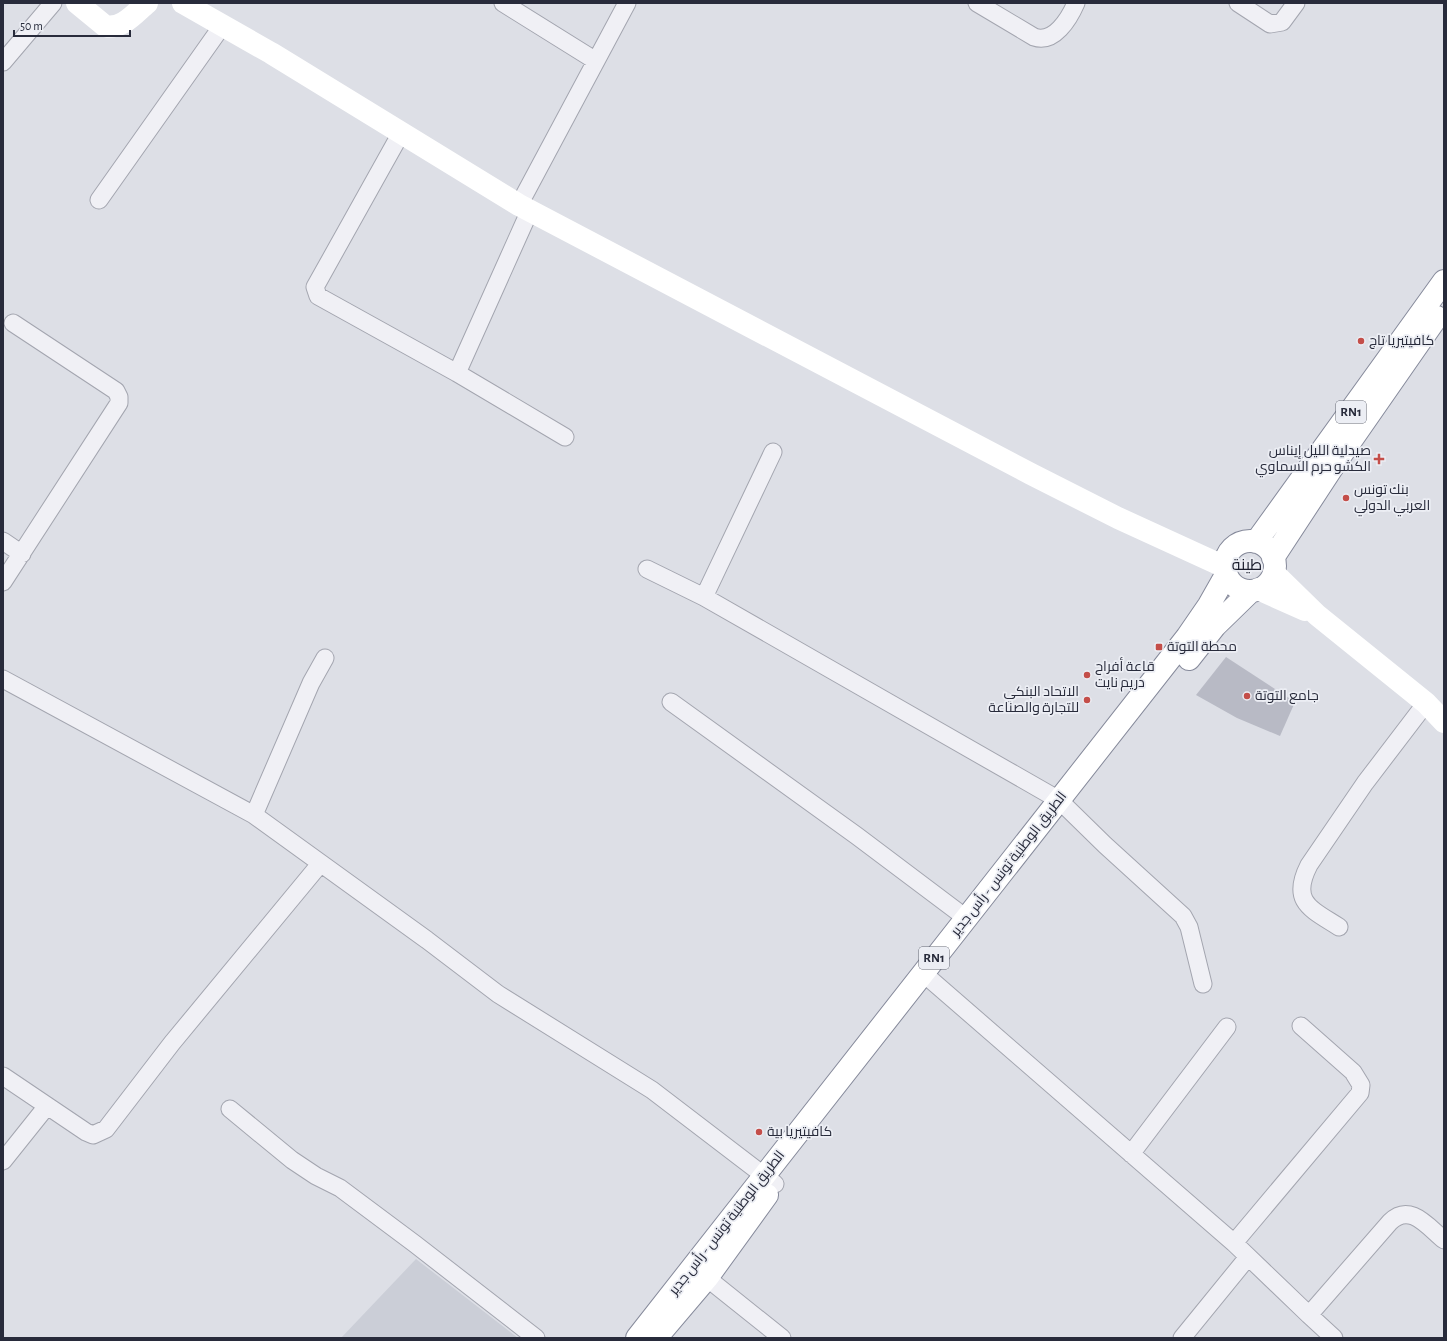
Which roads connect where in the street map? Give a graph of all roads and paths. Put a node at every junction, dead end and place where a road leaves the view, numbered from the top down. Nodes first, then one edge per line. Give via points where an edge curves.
1 (53, 3) edge
2 (77, 3) edge
3 (146, 3) edge
4 (183, 3) edge
5 (503, 3) edge
6 (627, 3) edge
7 (976, 3) edge
8 (1076, 3) edge
9 (1238, 3) edge
10 (1296, 3) edge
11 (222, 26) junction
12 (596, 61) junction
13 (3, 62) edge
14 (401, 133) junction
15 (99, 200) dead end
16 (525, 207) junction
17 (1444, 281) edge
18 (1444, 307) edge
19 (13, 323) dead end
20 (457, 373) junction
21 (565, 437) dead end
22 (773, 452) dead end
23 (3, 540) edge
24 (1256, 542) junction
25 (22, 554) junction
26 (1274, 565) junction
27 (647, 569) dead end
28 (1226, 571) junction
29 (3, 582) edge
30 (1255, 590) junction
31 (704, 597) junction
32 (1317, 615) junction
33 (325, 658) dead end
34 (3, 679) edge
35 (671, 702) dead end
36 (1426, 703) junction
37 (1444, 722) edge
38 (1065, 805) junction
39 (254, 815) junction
40 (320, 864) junction
41 (966, 918) junction
42 (1339, 927) dead end
43 (928, 977) junction
44 (1203, 984) dead end
45 (1301, 1026) dead end
46 (1227, 1027) dead end
47 (3, 1076) edge
48 (47, 1106) junction
49 (230, 1109) dead end
50 (1131, 1154) junction
51 (3, 1161) edge
52 (770, 1180) junction
53 (1444, 1240) edge
54 (1234, 1243) junction
55 (1248, 1257) junction
56 (707, 1278) junction
57 (1309, 1315) junction
58 (1324, 1335) edge
59 (536, 1338) edge
60 (637, 1338) edge
61 (656, 1338) edge
62 (782, 1338) edge
63 (1182, 1338) edge

1 - 13 street
2 - 3 main road via 106,26 111,27 118,26
4 - 11 main road
5 - 12 street
6 - 12 street
7 - 8 street via 1034,37 1044,39 1058,31 1073,12
9 - 10 street via 1270,24 1274,24 1282,22
11 - 14 main road
11 - 15 street
12 - 16 street
14 - 16 main road
14 - 20 street via 315,289 318,296
16 - 20 street
16 - 28 main road via 1031,474
17 - 24 main road, RN1
18 - 26 main road, RN1 via 1332,468
19 - 25 street via 116,391 119,397 119,403
20 - 21 street
22 - 31 street
23 - 25 street
24 - 26 main road via 1264,545
24 - 28 main road, RN1 via 1241,543 1234,547 1226,559
25 - 29 street
26 - 30 main road, RN1 via 1270,580
26 - 32 main road
27 - 31 street
28 - 30 main road via 1236,586
28 - 38 main road, الطريق الوطنية تونس - رأس جدير / RN1 via 1209,605 1187,637
30 - 32 main road
30 - 38 main road, الطريق الوطنية تونس - رأس جدير / RN1 via 1214,626
31 - 38 street
32 - 36 main road
33 - 39 street via 311,683
34 - 39 street
35 - 41 street
36 - 37 main road
36 - 42 street via 1365,783 1303,876 1301,889 1311,910
38 - 41 main road, الطريق الوطنية تونس - رأس جدير / RN1
38 - 43 main road, الطريق الوطنية تونس - رأس جدير / RN1
38 - 44 street via 1183,916 1189,927
39 - 40 street
40 - 48 street via 172,1043 106,1129 93,1135
40 - 52 street via 498,994 652,1090
41 - 43 main road, الطريق الوطنية تونس - رأس جدير / RN1
43 - 50 street
43 - 52 main road, الطريق الوطنية تونس - رأس جدير / RN1
45 - 54 street via 1353,1072 1361,1085 1360,1093
46 - 50 street
47 - 48 street
48 - 51 street
49 - 59 street via 292,1160 340,1188
50 - 54 street
52 - 56 main road, الطريق الوطنية تونس - رأس جدير / RN1
52 - 60 main road, الطريق الوطنية تونس - رأس جدير / RN1
53 - 57 street via 1414,1215 1399,1215 1390,1222
54 - 55 street
55 - 57 street
55 - 63 street
56 - 61 main road, الطريق الوطنية تونس - رأس جدير / RN1
56 - 62 street
57 - 58 street

